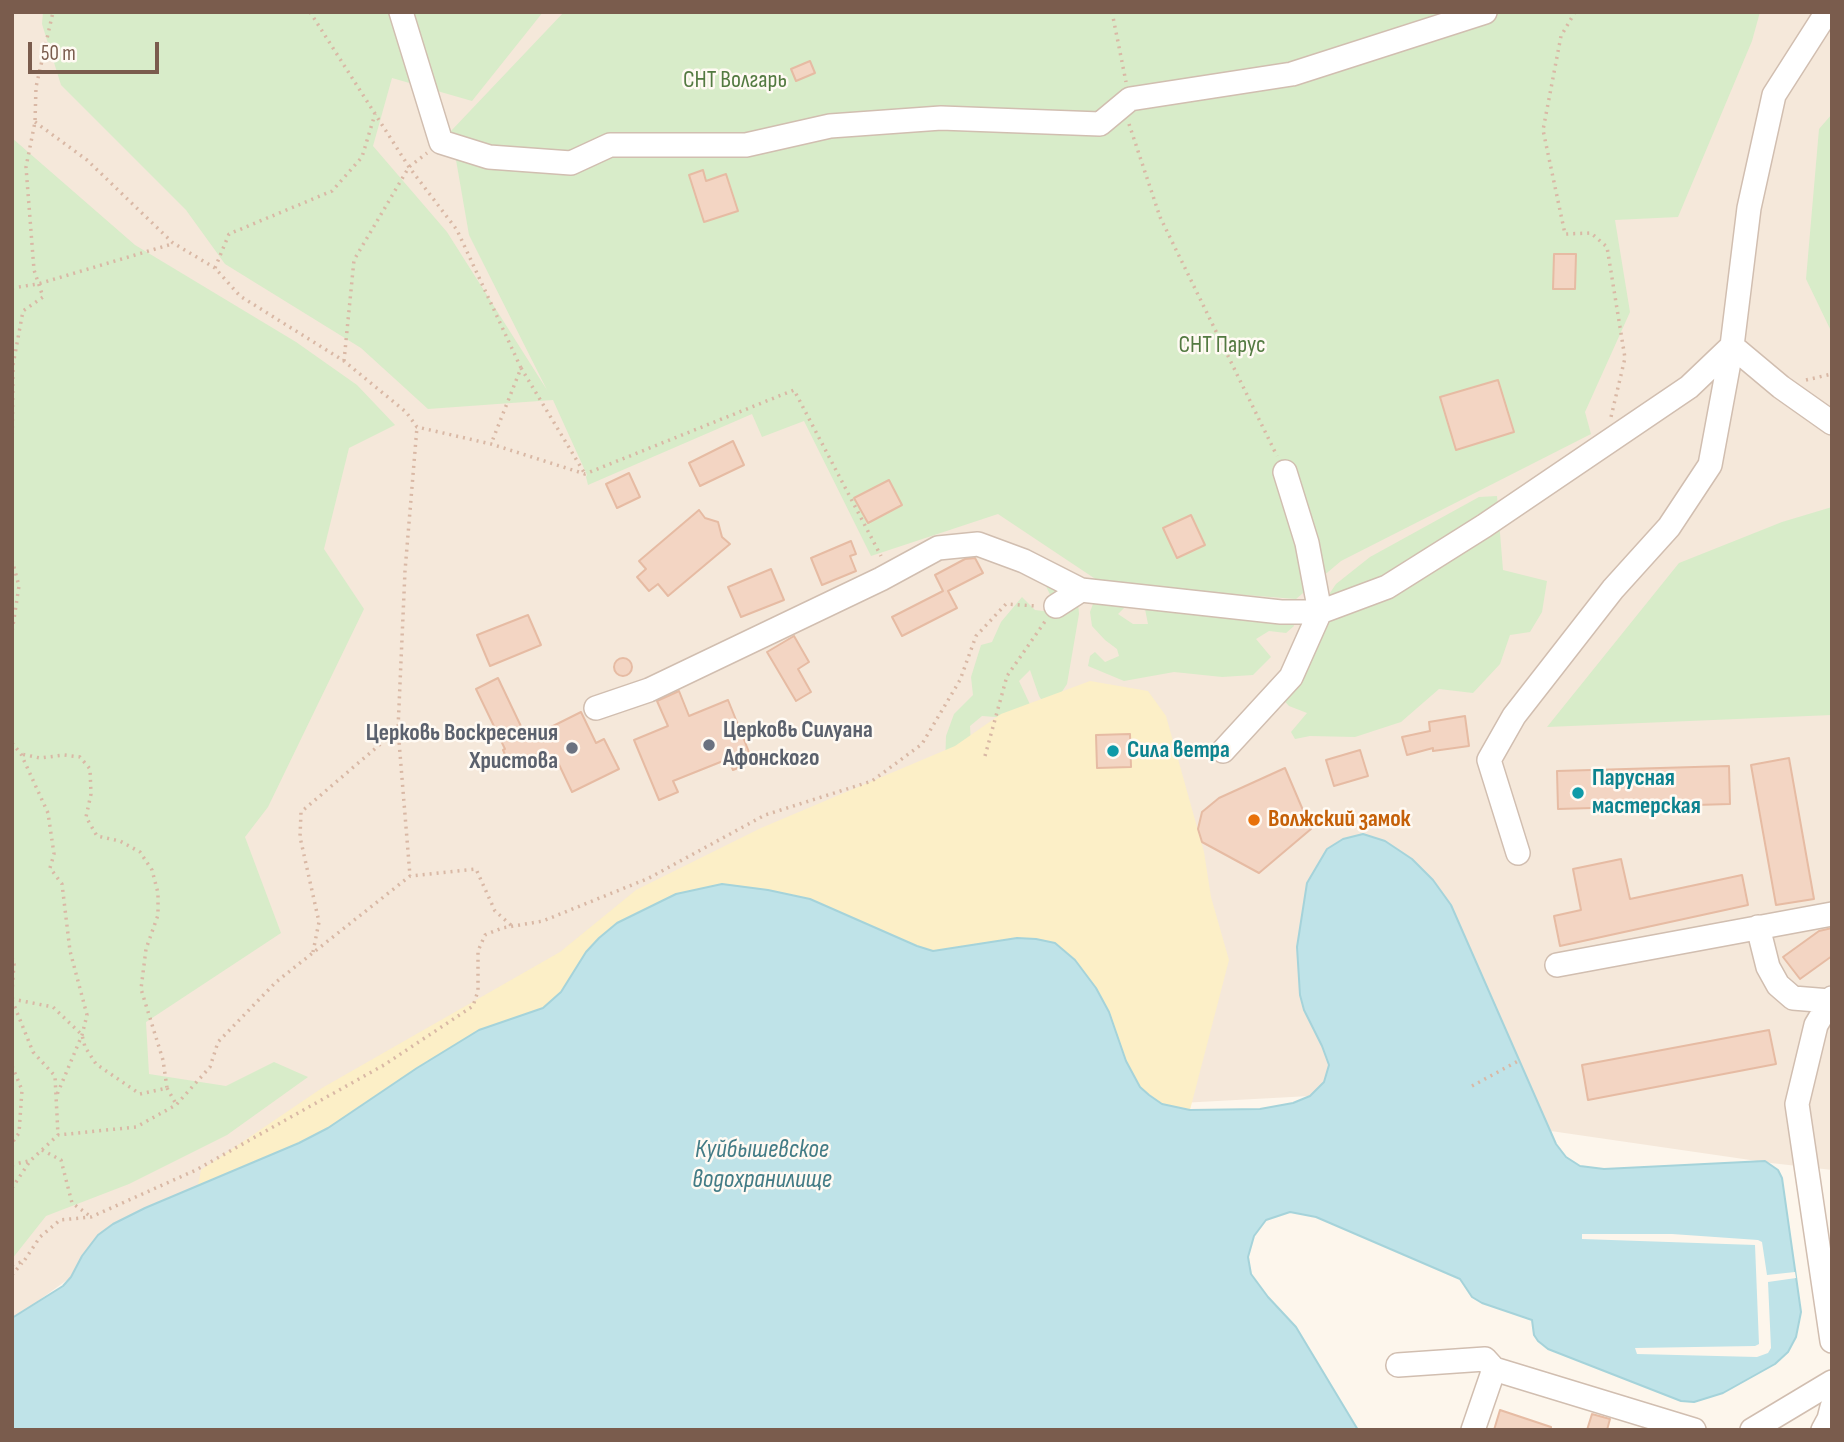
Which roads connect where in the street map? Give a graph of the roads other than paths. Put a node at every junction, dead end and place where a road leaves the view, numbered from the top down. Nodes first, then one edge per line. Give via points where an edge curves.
1 (401, 12) edge
2 (1485, 12) edge
3 (1827, 12) edge
4 (1732, 346) junction
5 (1832, 423) edge
6 (1284, 472) road end
7 (1081, 590) junction
8 (1056, 606) road end
9 (1320, 612) junction
10 (596, 708) dead end
11 (1223, 751) dead end
12 (1518, 853) dead end
13 (1832, 914) edge
14 (1758, 928) junction
15 (1558, 965) dead end
16 (1831, 999) edge
17 (1832, 1341) edge
18 (1398, 1365) dead end
19 (1494, 1369) junction
20 (1832, 1382) edge
21 (1832, 1407) edge
22 (1473, 1430) edge
23 (1694, 1430) edge
24 (1752, 1430) edge
25 (1823, 1430) edge

1 - 2 street via 441,142 489,157 571,163 610,145 746,145 830,126 941,118 1101,124 1130,99 1292,74
3 - 4 street via 1774,95 1749,208
4 - 5 street
4 - 9 street via 1689,387 1604,447 1387,587
4 - 12 street via 1710,464 1669,527 1613,589 1514,716 1489,760
6 - 9 street via 1307,543
7 - 8 street
7 - 9 street via 1281,612
7 - 10 street via 978,544 938,548 649,690
9 - 11 street via 1291,677
13 - 14 street
14 - 15 street
14 - 16 street via 1778,985 1793,998
16 - 17 street via 1816,1024 1797,1104
18 - 19 street via 1485,1360
19 - 22 street
19 - 23 street
20 - 24 street
21 - 25 street

